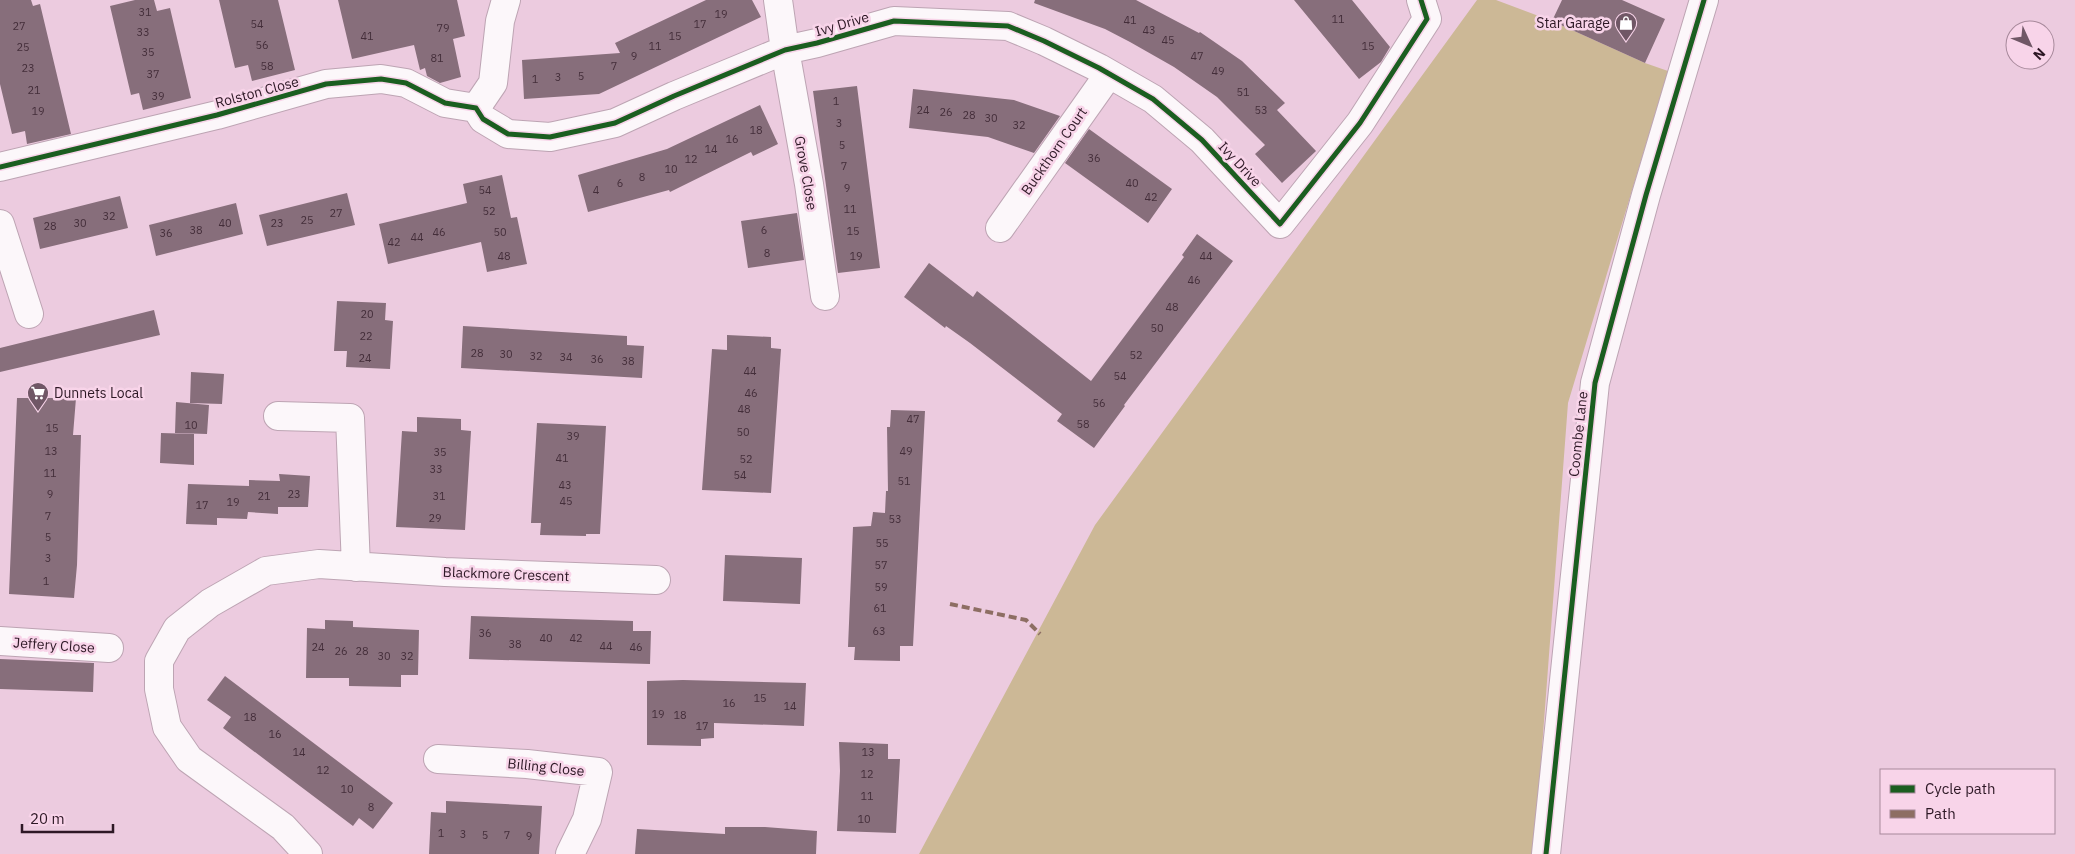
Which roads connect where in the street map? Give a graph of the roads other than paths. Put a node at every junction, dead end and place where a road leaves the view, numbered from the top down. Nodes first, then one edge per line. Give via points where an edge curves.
1 (506, 0) edge
2 (778, 0) edge
3 (1704, 0) edge
4 (1424, 10) edge
5 (785, 50) junction
6 (1109, 74) junction
7 (476, 108) junction
8 (0, 167) edge
9 (0, 224) edge
10 (1000, 228) dead end
11 (825, 296) dead end
12 (29, 314) dead end
13 (278, 416) dead end
14 (356, 567) junction
15 (656, 580) dead end
16 (0, 641) edge
17 (109, 648) dead end
18 (438, 759) dead end
19 (308, 854) edge
20 (570, 854) edge
21 (1546, 854) edge

1 - 7 street via 500,21 493,83
2 - 5 street, Grove Close
3 - 21 street, Coombe Lane via 1595,383
4 - 6 street, Ivy Drive via 1360,122 1280,224 1202,140 1153,99
5 - 6 street, Ivy Drive via 894,21 1008,26 1044,40
5 - 7 street, Ivy Drive via 615,123 550,137 508,134 483,119
5 - 11 street, Grove Close
6 - 10 street, Buckthorn Court
7 - 8 street, Rolston Close via 445,103 406,83 381,79 326,84 217,115
9 - 12 street
13 - 14 street via 350,418
14 - 15 street, Blackmore Crescent
14 - 19 street, Blackmore Crescent via 319,564 266,571 210,603 177,629 159,661 159,689 167,727 189,759 283,827
16 - 17 street, Jeffery Close
18 - 20 street, Billing Close via 598,772 587,819

